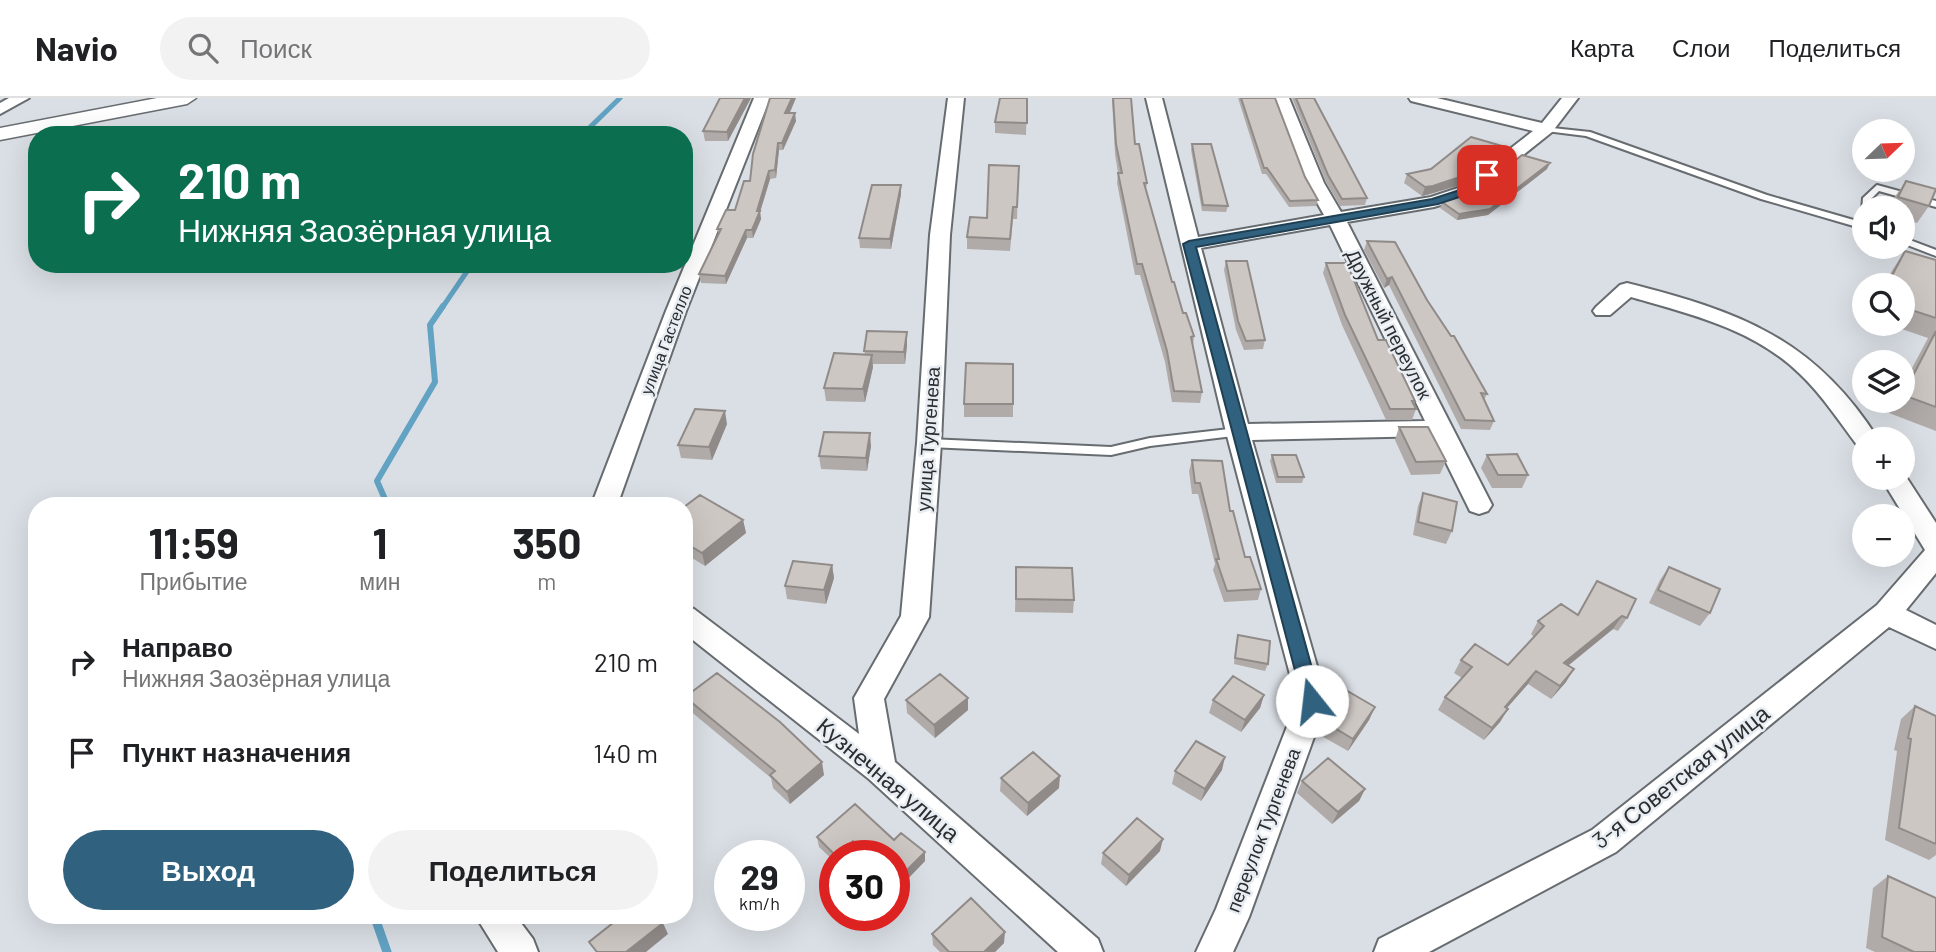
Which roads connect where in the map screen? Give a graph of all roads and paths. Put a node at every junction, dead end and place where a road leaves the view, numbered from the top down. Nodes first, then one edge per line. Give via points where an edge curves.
1 (21, 98) edge
2 (187, 98) edge
3 (762, 98) edge
4 (956, 98) edge
5 (1154, 98) edge
6 (1281, 98) edge
7 (1417, 98) edge
8 (1570, 98) edge
9 (0, 109) edge
10 (45, 126) edge
11 (28, 129) edge
12 (1546, 129) junction
13 (0, 135) edge
14 (1869, 196) edge
15 (1906, 196) edge
16 (1915, 198) edge
17 (1936, 204) edge
18 (1336, 219) junction
19 (1852, 223) edge
20 (1189, 244) junction
21 (1915, 245) edge
22 (1936, 253) edge
23 (693, 269) edge
24 (691, 273) edge
25 (1603, 312) dead end
26 (1856, 427) edge
27 (1442, 429) junction
28 (1238, 432) junction
29 (929, 443) junction
30 (1902, 490) edge
31 (607, 497) edge
32 (1479, 505) dead end
33 (1936, 545) edge
34 (1936, 555) edge
35 (1887, 613) junction
36 (693, 624) edge
37 (1936, 638) edge
38 (880, 769) junction
39 (500, 924) edge
40 (520, 952) edge
41 (1086, 952) edge
42 (1214, 952) edge
43 (1392, 952) edge

1 - 9 street
2 - 10 street
3 - 23 street, улица Гастелло
4 - 29 street, улица Тургенева via 940,235
5 - 20 street, переулок Тургенева
6 - 18 street, Дружный переулок via 1315,183
7 - 12 street
8 - 12 street
11 - 13 street
12 - 18 street via 1467,191 1434,202
12 - 19 lane via 1587,134 1764,197
14 - 15 lane via 1877,188
16 - 17 lane
18 - 20 street
18 - 27 street, Дружный переулок
20 - 28 street, переулок Тургенева
21 - 22 lane
24 - 31 street, улица Гастелло
25 - 26 street via 1627,289 1758,333 1806,368
27 - 28 street, Дружный переулок
27 - 32 street, Дружный переулок
28 - 29 lane via 1111,451
28 - 42 street, переулок Тургенева via 1312,701
29 - 38 street, улица Тургенева via 915,617 869,698
30 - 33 street
34 - 35 street, 3-я Советская улица
35 - 37 street
35 - 43 street, 3-я Советская улица via 1604,841
36 - 38 street, Кузнечная улица
38 - 41 street, Кузнечная улица
39 - 40 street

